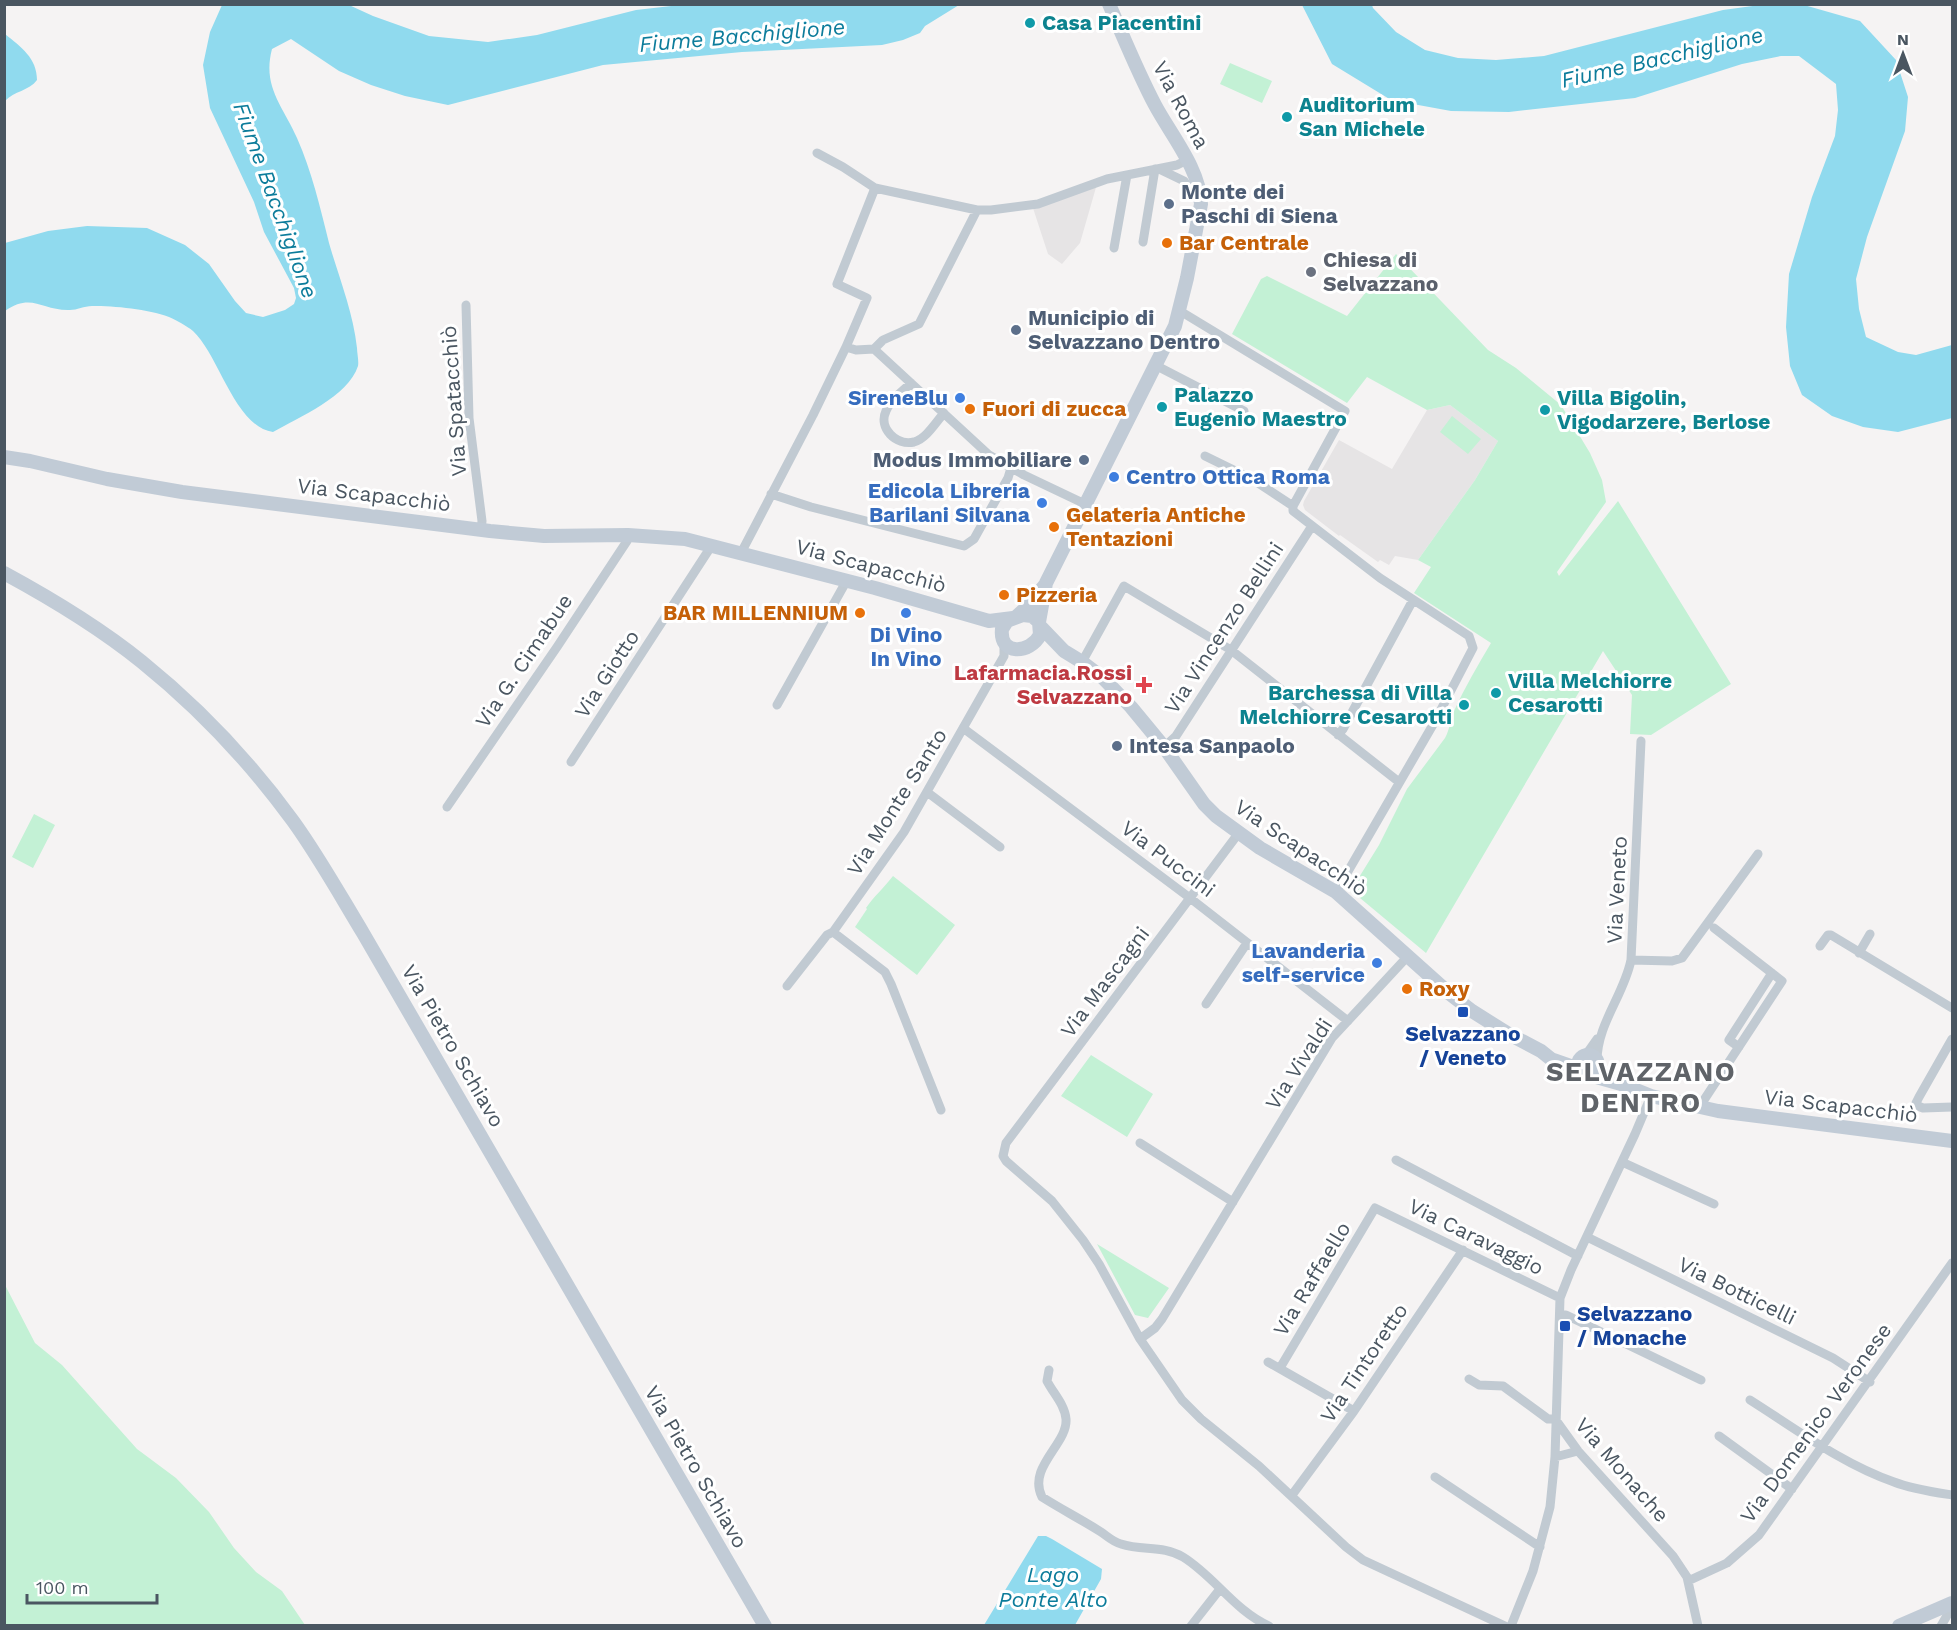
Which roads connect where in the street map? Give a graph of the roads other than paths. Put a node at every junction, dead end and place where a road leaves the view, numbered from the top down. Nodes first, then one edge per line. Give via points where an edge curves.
1 (1109, 4) edge
2 (817, 153) dead end
3 (1187, 160) junction
4 (1157, 169) junction
5 (1174, 174) junction
6 (1127, 175) junction
7 (1194, 175) junction
8 (875, 188) junction
9 (1201, 204) junction
10 (976, 210) junction
11 (1143, 242) dead end
12 (1114, 248) dead end
13 (466, 305) dead end
14 (1179, 312) junction
15 (846, 347) junction
16 (874, 349) junction
17 (1155, 365) junction
18 (911, 382) junction
19 (1244, 411) dead end
20 (944, 413) junction
21 (1205, 456) dead end
22 (4, 457) edge
23 (1011, 468) junction
24 (771, 494) junction
25 (1085, 504) junction
26 (1293, 506) junction
27 (1311, 526) junction
28 (481, 530) junction
29 (628, 535) junction
30 (712, 545) junction
31 (741, 552) junction
32 (4, 573) edge
33 (846, 580) junction
34 (1046, 583) junction
35 (1413, 600) junction
36 (1015, 617) junction
37 (991, 621) junction
38 (1040, 624) junction
39 (1032, 645) junction
40 (1006, 647) junction
41 (1231, 650) junction
42 (1064, 651) junction
43 (1082, 662) junction
44 (777, 705) dead end
45 (963, 729) junction
46 (1338, 735) junction
47 (1641, 741) dead end
48 (1164, 747) junction
49 (571, 762) dead end
50 (1399, 782) junction
51 (927, 792) junction
52 (447, 807) dead end
53 (1238, 834) junction
54 (1000, 847) dead end
55 (1758, 854) dead end
56 (1336, 892) junction
57 (1190, 898) junction
58 (1714, 928) dead end
59 (833, 932) junction
60 (1870, 934) dead end
61 (1247, 943) junction
62 (1820, 946) dead end
63 (1859, 953) junction
64 (1408, 956) junction
65 (1631, 960) junction
66 (787, 986) dead end
67 (1206, 1004) dead end
68 (1953, 1008) edge
69 (1348, 1021) junction
70 (1953, 1039) edge
71 (1541, 1051) junction
72 (1591, 1059) junction
73 (1584, 1073) junction
74 (1621, 1084) junction
75 (1651, 1096) junction
76 (1953, 1107) edge
77 (1701, 1108) junction
78 (942, 1110) dead end
79 (1953, 1141) edge
80 (1140, 1143) dead end
81 (1396, 1160) dead end
82 (1622, 1162) junction
83 (1233, 1202) junction
84 (1714, 1204) dead end
85 (1375, 1208) joint
86 (1587, 1237) junction
87 (1463, 1250) junction
88 (1578, 1256) junction
89 (1953, 1263) edge
90 (1560, 1298) junction
91 (1560, 1315) junction
92 (1140, 1338) junction
93 (1268, 1362) dead end
94 (1280, 1368) junction
95 (1049, 1370) dead end
96 (1469, 1379) dead end
97 (1701, 1380) dead end
98 (1869, 1382) junction
99 (1750, 1400) dead end
100 (1354, 1411) junction
101 (1556, 1419) junction
102 (1719, 1436) dead end
103 (1823, 1447) junction
104 (1578, 1451) junction
105 (1555, 1457) junction
106 (1435, 1477) dead end
107 (1792, 1489) junction
108 (1292, 1495) junction
109 (1953, 1495) edge
110 (1540, 1547) junction
111 (1688, 1581) junction
112 (1220, 1589) junction
113 (1949, 1604) edge
114 (765, 1626) edge
115 (1191, 1626) edge
116 (1269, 1626) edge
117 (1505, 1626) edge
118 (1510, 1626) edge
119 (1698, 1626) edge
120 (1899, 1626) edge
121 (1941, 1626) edge

1 - 3 street, Via Roma via 1154,104
2 - 8 street
3 - 4 street
3 - 7 street, Via Roma
4 - 5 street
4 - 6 street
4 - 11 street
5 - 7 street
5 - 9 street
6 - 10 street via 1038,204
6 - 12 street
7 - 9 street, Via Roma
8 - 10 street
8 - 15 street via 837,284 867,298
9 - 14 street, Via Roma
10 - 16 street via 918,324 883,340
13 - 28 street, Via Spatacchiò via 469,418
14 - 17 street, Via Roma
14 - 26 street via 1345,411
15 - 16 street
15 - 24 street
16 - 18 street
17 - 19 street
17 - 25 street, Via Roma
18 - 20 street
18 - 20 street via 886,410 883,422 887,432 905,443 914,442
20 - 23 street via 989,454
21 - 26 street
22 - 28 street, Via Scapacchiò via 182,492
23 - 24 street via 974,538 964,546
23 - 25 street
24 - 31 street
25 - 34 street, Via Roma
26 - 27 street via 1293,512
27 - 35 street
27 - 41 street, Via Vincenzo Bellini
28 - 29 street, Via Scapacchiò via 544,536
29 - 30 street, Via Scapacchiò
29 - 52 street, Via G. Cimabue via 627,542
30 - 31 street, Via Scapacchiò
30 - 49 street, Via Giotto
31 - 33 street, Via Scapacchiò
32 - 114 street, Via Pietro Schiavo via 142,662 224,739 293,821 329,874
33 - 37 street, Via Scapacchiò
33 - 44 street
34 - 36 street, Via Roma
34 - 38 street, Via Roma
35 - 46 street
35 - 50 street via 1469,636 1473,648
36 - 37 street, Via Scapacchiò
36 - 38 street via 1027,615
36 - 40 street via 1004,625
37 - 40 street
38 - 39 street via 1040,635
38 - 42 street, Via Scapacchiò
39 - 40 street
39 - 42 street, Via Scapacchiò
40 - 45 street, Via Monte Santo
41 - 43 street via 1124,586
41 - 46 street
41 - 48 street, Via Vincenzo Bellini via 1176,736
42 - 43 street, Via Scapacchiò
43 - 48 street, Via Scapacchiò via 1131,707
45 - 51 street, Via Monte Santo
45 - 57 street, Via Puccini
46 - 50 street
47 - 65 street, Via Veneto
48 - 53 street, Via Scapacchiò via 1204,804
50 - 56 street
51 - 54 street
51 - 59 street, Via Monte Santo via 904,832
53 - 56 street, Via Scapacchiò
53 - 57 street, Via Mascagni
55 - 65 street via 1682,958
56 - 64 street, Via Scapacchiò
57 - 61 street, Via Puccini
57 - 92 street, Via Mascagni via 1006,1143 1003,1153 1006,1161 1052,1201 1083,1240
58 - 77 street via 1772,973 1730,1040 1740,1047
59 - 66 street, Via Monte Santo
59 - 78 street via 885,972
60 - 63 street
61 - 67 street
61 - 69 street, Via Puccini
62 - 63 street via 1831,935
63 - 68 street
64 - 69 street, Via Vivaldi
64 - 71 street, Via Scapacchiò via 1472,1011
65 - 72 street, Via Veneto
69 - 83 street, Via Vivaldi via 1332,1038
70 - 76 street via 1918,1097 1917,1106
71 - 72 street, Via Scapacchiò
71 - 73 street, Via Scapacchiò
72 - 73 street via 1578,1064
72 - 74 street, Via Scapacchiò
73 - 74 street, Via Scapacchiò
74 - 75 street, Via Scapacchiò
75 - 77 street, Via Scapacchiò
75 - 82 street, Via Monache
77 - 79 street, Via Scapacchiò
80 - 83 street
81 - 88 street
82 - 84 street
82 - 86 street, Via Monache
83 - 92 street, Via Vivaldi via 1162,1319
85 - 87 street, Via Caravaggio
85 - 94 street, Via Raffaello
86 - 88 street, Via Monache
86 - 98 street, Via Botticelli via 1833,1358
87 - 90 street, Via Caravaggio
87 - 100 street, Via Tintoretto
88 - 90 street, Via Monache
89 - 98 street, Via Domenico Veronese
90 - 91 street, Via Monache
91 - 97 street
91 - 101 street, Via Monache
92 - 108 street via 1182,1400
93 - 94 street, Via Raffaello
94 - 100 street, Via Raffaello
95 - 112 street via 1047,1381 1067,1421 1043,1468 1038,1489 1042,1497 1118,1544 1169,1550 1206,1574
96 - 101 street via 1479,1385 1503,1386 1548,1419
98 - 103 street, Via Domenico Veronese
99 - 103 street
100 - 108 street, Via Tintoretto
101 - 104 street, Via Monache
101 - 105 street
102 - 107 street
103 - 107 street, Via Domenico Veronese
103 - 109 street via 1895,1483
104 - 105 street
104 - 111 street, Via Monache via 1673,1556
105 - 110 street via 1550,1507
106 - 110 street
107 - 111 street, Via Domenico Veronese via 1750,1544 1728,1563
108 - 117 street via 1363,1560
110 - 118 street
111 - 119 street, Via Monache
112 - 115 street
112 - 116 street
113 - 120 street
113 - 121 street

